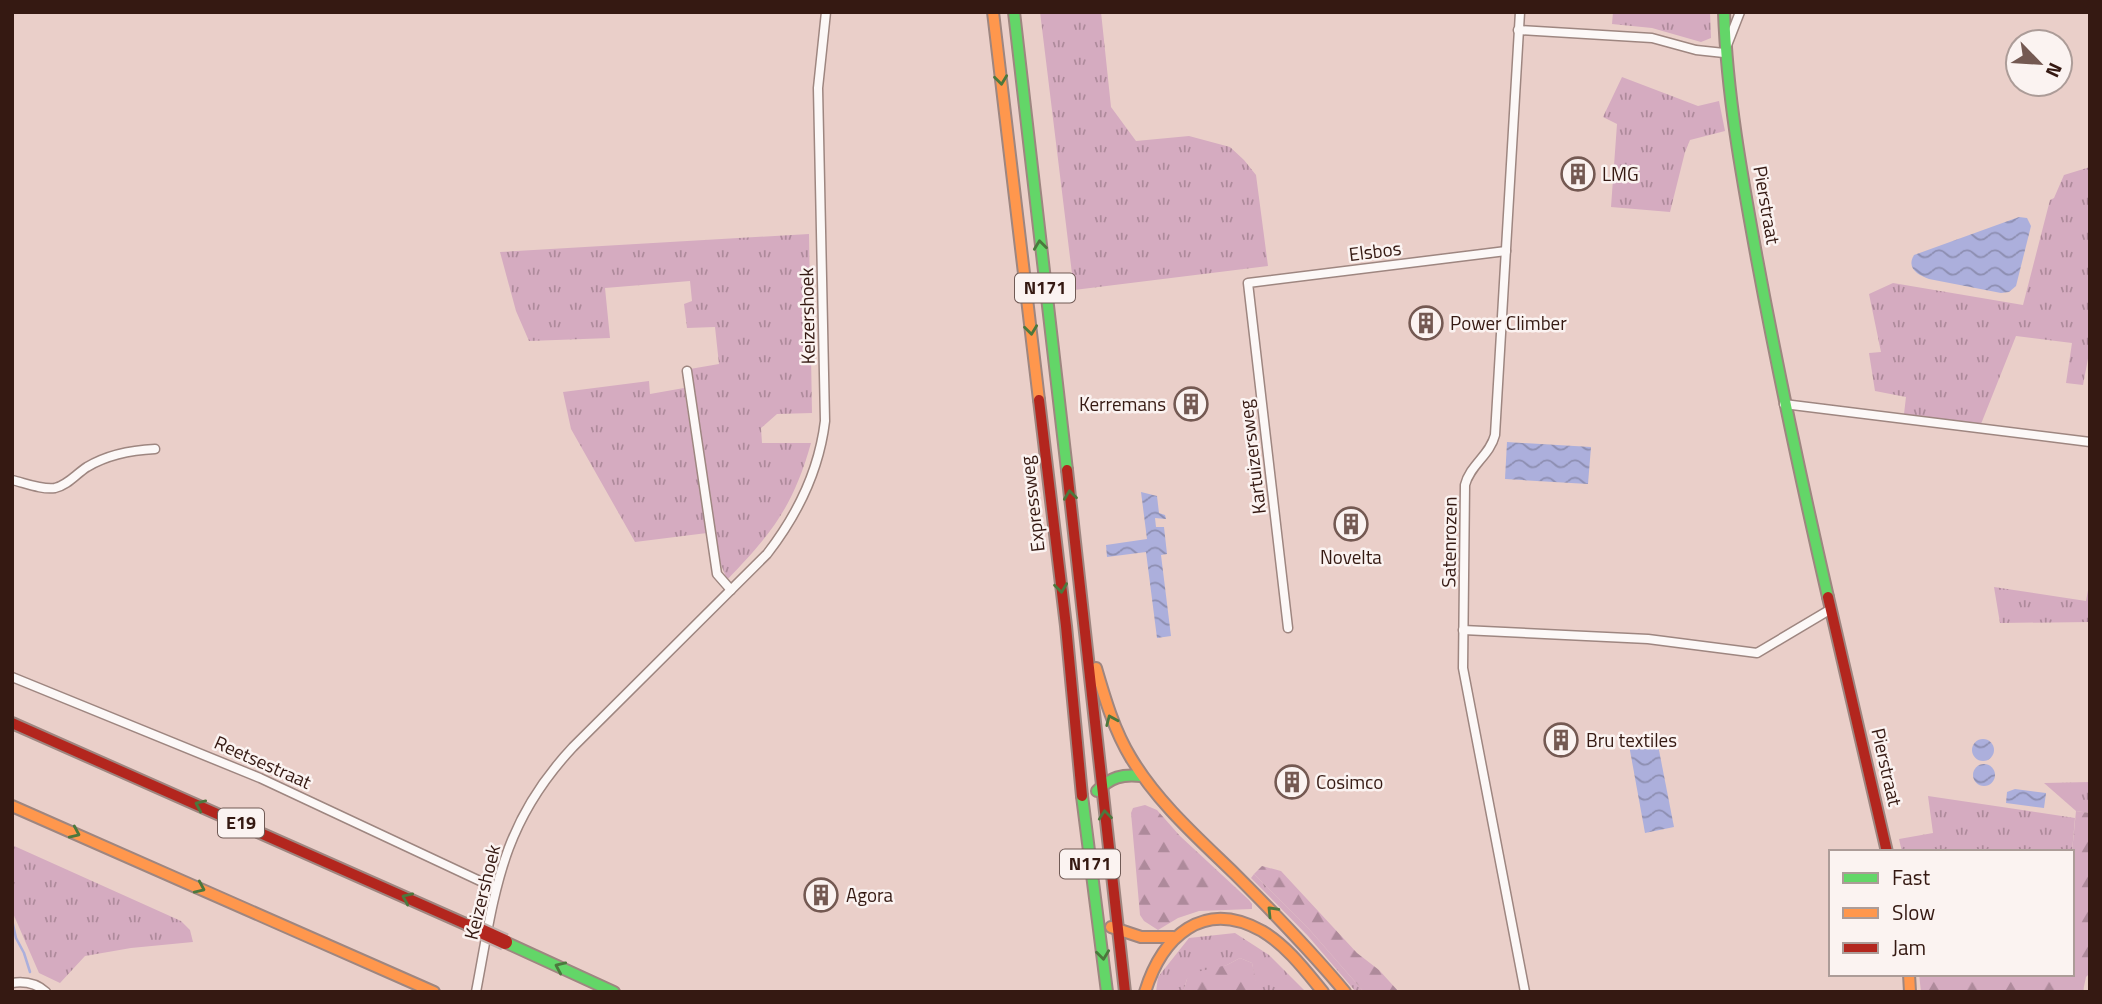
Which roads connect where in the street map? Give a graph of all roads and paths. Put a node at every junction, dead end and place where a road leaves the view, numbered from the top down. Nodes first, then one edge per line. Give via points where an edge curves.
1 (826, 12) edge
2 (992, 12) edge
3 (1014, 12) edge
4 (1520, 12) edge
5 (1724, 12) edge
6 (1740, 12) edge
7 (1518, 30) junction
8 (1724, 53) junction
9 (1506, 251) junction
10 (1248, 283) joint
11 (687, 371) dead end
12 (1784, 404) junction
13 (2090, 442) edge
14 (155, 449) dead end
15 (12, 480) edge
16 (731, 590) junction
17 (1831, 609) junction
18 (1287, 628) dead end
19 (1463, 630) junction
20 (1087, 641) junction
21 (12, 677) edge
22 (12, 723) edge
23 (1141, 776) junction
24 (1102, 785) junction
25 (12, 806) edge
26 (1083, 809) junction
27 (1887, 850) edge
28 (495, 888) junction
29 (1098, 918) junction
30 (1118, 931) junction
31 (1173, 937) junction
32 (12, 983) edge
33 (431, 991) edge
34 (46, 992) edge
35 (476, 992) edge
36 (614, 992) edge
37 (1108, 992) edge
38 (1125, 992) edge
39 (1145, 992) edge
40 (1323, 992) edge
41 (1345, 992) edge
42 (1525, 992) edge

1 - 16 street, Keizershoek via 818,88 823,437 814,472 792,519 767,554
2 -> 26 main road, Expressweg / N171 via 1066,626
20 -> 3 main road, Expressweg / N171
4 - 7 street, Satenrozen
5 - 8 main road, Pierstraat
6 - 8 street
7 - 8 street via 1652,38
7 - 9 street, Satenrozen
8 - 12 main road, Pierstraat
9 - 10 street, Elsbos
9 - 19 street, Satenrozen via 1495,435 1465,485
10 - 18 street, Kartuizersweg
11 - 16 street via 717,574
12 - 13 street
12 - 17 main road, Pierstraat
14 - 15 street via 100,461 53,488
16 - 28 street, Keizershoek via 545,779 517,824
17 - 19 street via 1757,653 1648,639
17 - 27 main road, Pierstraat
19 - 42 street, Satenrozen via 1462,668
23 -> 20 main road via 1103,702
20 - 24 main road, Expressweg / N171
21 - 28 street, Reetsestraat via 260,778
36 -> 22 main road, E19, bridge
23 - 24 main road via 1122,774
41 -> 23 main road
24 - 26 main road
30 -> 24 main road, Expressweg / N171
25 -> 33 main road
26 - 29 main road, Expressweg / N171
28 - 35 street, Keizershoek
29 - 30 main road
29 -> 37 main road, Expressweg / N171
30 - 31 main road via 1148,938
30 - 38 main road, Expressweg / N171
31 - 39 main road via 1155,962
31 - 40 main road via 1211,919 1250,925 1275,940
32 - 34 street via 38,985

